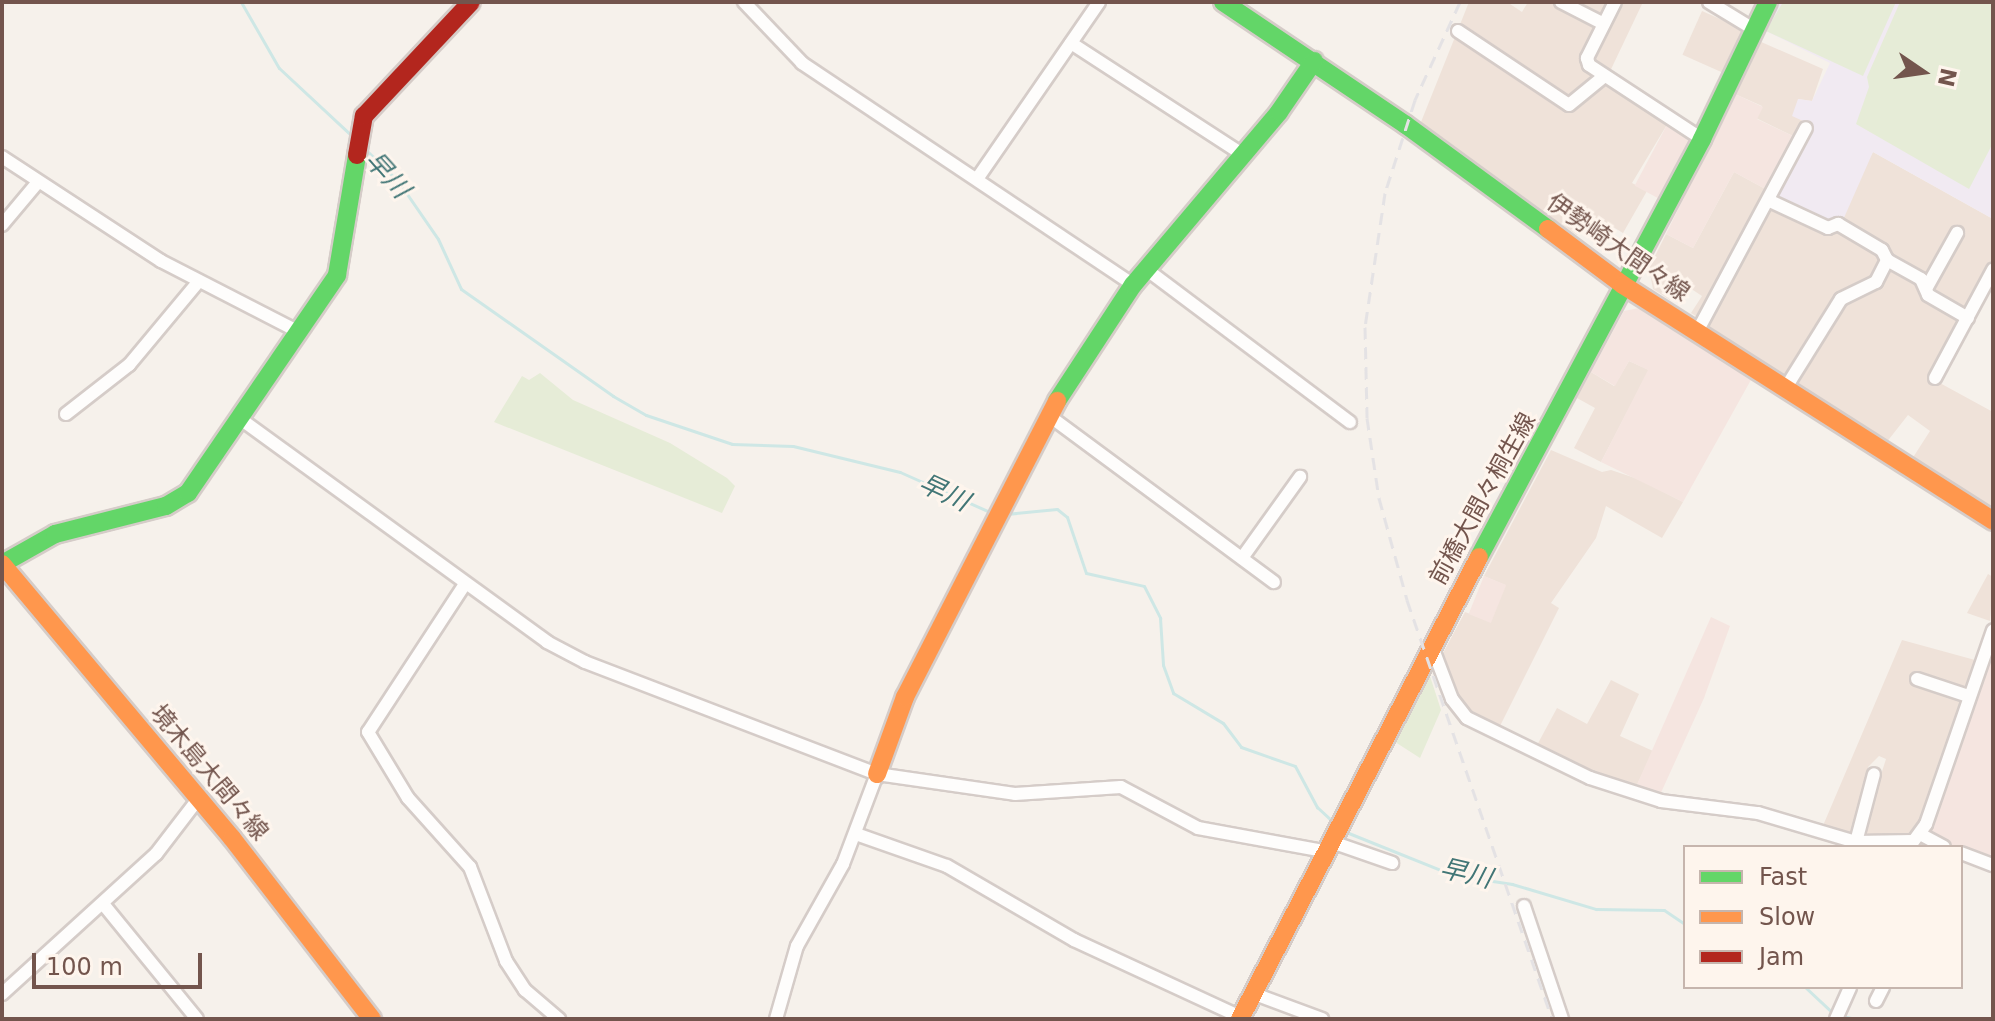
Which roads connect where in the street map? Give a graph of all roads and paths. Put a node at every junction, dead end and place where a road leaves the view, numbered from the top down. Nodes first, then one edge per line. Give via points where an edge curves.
1 (471, 2) edge
2 (744, 2) edge
3 (1099, 2) edge
4 (1223, 2) edge
5 (1561, 2) edge
6 (1615, 2) edge
7 (1709, 2) edge
8 (1768, 2) edge
9 (1604, 24) junction
10 (1755, 30) junction
11 (1458, 31) dead end
12 (1071, 43) junction
13 (1314, 61) junction
14 (1602, 78) junction
15 (1806, 128) dead end
16 (1702, 139) junction
17 (1242, 154) junction
18 (2, 157) edge
19 (977, 179) junction
20 (38, 182) junction
21 (1770, 201) junction
22 (2, 225) edge
23 (1957, 233) dead end
24 (1887, 260) junction
25 (1146, 269) junction
26 (1993, 270) edge
27 (199, 281) junction
28 (1133, 285) junction
29 (1623, 285) junction
30 (1927, 287) junction
31 (1968, 318) junction
32 (299, 332) junction
33 (1697, 332) junction
34 (1935, 378) dead end
35 (1785, 389) junction
36 (66, 414) dead end
37 (1048, 415) junction
38 (239, 418) junction
39 (1350, 422) dead end
40 (1300, 477) dead end
41 (1993, 521) edge
42 (1242, 558) junction
43 (2, 564) edge
44 (1274, 582) dead end
45 (465, 584) junction
46 (1993, 630) edge
47 (1431, 644) junction
48 (1917, 679) dead end
49 (1968, 696) junction
50 (877, 774) junction
51 (1874, 774) dead end
52 (199, 798) junction
53 (856, 834) junction
54 (1331, 836) junction
55 (1914, 841) edge
56 (1856, 842) junction
57 (1963, 854) edge
58 (1392, 863) dead end
59 (1993, 865) edge
60 (104, 905) junction
61 (1524, 906) dead end
62 (1849, 989) edge
63 (1882, 989) edge
64 (1252, 993) junction
65 (2, 994) edge
66 (1876, 1001) dead end
67 (1838, 1013) edge
68 (1240, 1018) edge
69 (197, 1019) edge
70 (372, 1019) edge
71 (559, 1019) edge
72 (776, 1019) edge
73 (1322, 1019) edge
74 (1562, 1019) edge

1 - 32 main road via 402,71 359,127 344,253 332,286
2 - 19 street via 802,63
3 - 12 street
4 - 13 main road, 伊勢崎大間々線
5 - 9 street
6 - 9 street
7 - 10 street
8 - 10 main road, 前橋大間々桐生線
9 - 14 street via 1587,58
10 - 16 main road, 前橋大間々桐生線
11 - 14 street via 1569,105
12 - 17 street
12 - 19 street
13 - 17 main road
13 - 29 main road, 伊勢崎大間々線
14 - 16 street
15 - 21 street
16 - 29 main road, 前橋大間々桐生線
17 - 25 main road
18 - 20 street
19 - 28 street
20 - 22 street
20 - 27 street
21 - 24 street via 1828,228 1838,224 1882,250
21 - 33 street
23 - 30 street
24 - 30 street
24 - 35 street via 1876,282 1841,299
25 - 28 main road
25 - 39 street
26 - 31 street
27 - 32 street
27 - 36 street via 129,365
28 - 37 main road
29 - 33 main road, 伊勢崎大間々線
29 - 47 main road, 前橋大間々桐生線
30 - 31 street via 1928,295
31 - 34 street
32 - 38 main road
33 - 35 main road, 伊勢崎大間々線
35 - 41 main road, 伊勢崎大間々線
37 - 42 street
37 - 50 main road via 905,697
38 - 43 main road via 197,482 177,500 71,528
38 - 45 street
40 - 42 street
42 - 44 street
43 - 52 main road, 境木島大間々線
45 - 50 street via 585,662
45 - 71 street via 368,732 408,798 470,867 506,961 525,990
46 - 49 street
47 - 54 main road, 前橋大間々桐生線
47 - 56 street via 1452,699 1467,718 1590,778 1661,801 1758,813
48 - 49 street
49 - 55 street
50 - 53 street
50 - 54 street via 1015,794 1121,787 1198,828
51 - 56 street
52 - 60 street via 156,854
52 - 70 main road, 境木島大間々線
53 - 68 street via 947,866 1074,940
53 - 72 street via 797,946
54 - 58 street
54 - 64 main road, 前橋大間々桐生線
55 - 56 street
57 - 59 street
60 - 65 street
60 - 69 street
61 - 74 street
62 - 67 street
63 - 66 street
64 - 68 main road, 前橋大間々桐生線
64 - 73 street

